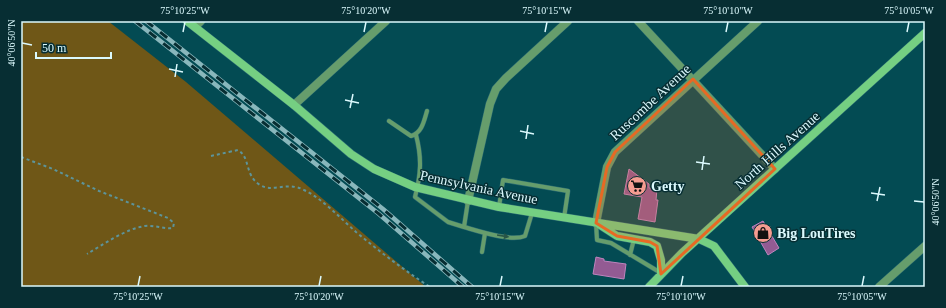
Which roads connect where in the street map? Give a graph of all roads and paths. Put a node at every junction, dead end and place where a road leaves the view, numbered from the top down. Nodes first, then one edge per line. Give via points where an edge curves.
1 (187, 21) edge
2 (386, 21) edge
3 (568, 21) edge
4 (638, 21) edge
5 (758, 21) edge
6 (198, 24) edge
7 (925, 33) edge
8 (693, 79) junction
9 (294, 105) junction
10 (427, 111) dead end
11 (389, 121) dead end
12 (416, 135) junction
13 (211, 156) dead end
14 (21, 157) edge
15 (776, 169) junction
16 (417, 188) junction
17 (468, 201) junction
18 (499, 207) junction
19 (532, 212) junction
20 (564, 218) junction
21 (596, 223) junction
22 (464, 227) junction
23 (485, 233) junction
24 (634, 239) junction
25 (699, 239) junction
26 (925, 246) edge
27 (482, 252) dead end
28 (87, 254) dead end
29 (630, 255) junction
30 (661, 274) junction
31 (430, 287) edge
32 (649, 287) edge
33 (745, 287) edge
34 (879, 287) edge

1 - 6 main road, Pennsylvania Avenue
2 - 9 street
3 - 17 street via 496,89 490,104
4 - 8 street
5 - 8 street, Ruscombe Avenue
6 - 9 main road, Pennsylvania Avenue
7 - 15 main road, North Hills Avenue
8 - 15 street
8 - 21 street, Ruscombe Avenue via 615,152 607,167
9 - 16 main road, Pennsylvania Avenue via 351,154 374,169
10 - 12 lane via 423,127
11 - 12 lane via 412,136
12 - 16 lane via 420,149 421,173
13 - 31 path via 238,150 246,158 248,172 260,185 269,189 289,185 304,190 322,202 384,255
14 - 28 path via 168,218 174,223 173,228 159,225 143,226 118,236
15 - 25 main road, North Hills Avenue
16 - 17 main road, Pennsylvania Avenue
16 - 22 lane via 415,197 448,222
17 - 18 main road, Pennsylvania Avenue
17 - 22 lane
18 - 19 main road, Pennsylvania Avenue
18 - 20 lane via 503,180 568,191
19 - 20 main road, Pennsylvania Avenue
23 -> 19 lane via 519,238 525,236
20 - 21 main road, Pennsylvania Avenue
21 - 24 main road via 617,236
21 - 25 main road, Pennsylvania Avenue
21 - 29 lane via 597,240 611,243
22 - 23 lane
23 - 27 lane
24 - 29 lane
24 - 30 main road via 657,246
25 - 30 main road, North Hills Avenue
25 - 33 main road via 714,246
26 - 34 street
29 - 30 lane
30 - 32 main road, North Hills Avenue

